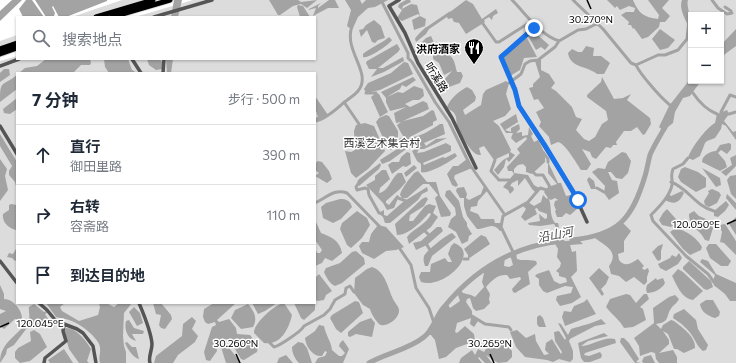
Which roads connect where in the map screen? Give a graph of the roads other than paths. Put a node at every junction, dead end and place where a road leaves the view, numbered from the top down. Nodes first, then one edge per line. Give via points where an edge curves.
1 (153, 0) edge
2 (170, 0) edge
3 (212, 0) edge
4 (399, 0) edge
5 (165, 15) edge
6 (99, 16) edge
7 (115, 16) edge
8 (534, 28) dead end
9 (16, 43) edge
10 (16, 48) edge
11 (0, 49) edge
12 (0, 54) edge
13 (16, 60) edge
14 (133, 60) edge
15 (164, 60) edge
16 (0, 66) edge
17 (140, 72) edge
18 (163, 72) edge
19 (0, 126) edge
20 (16, 152) edge
21 (476, 168) dead end
22 (587, 222) dead end
23 (0, 261) edge
24 (16, 282) edge
25 (40, 304) edge
26 (139, 304) edge
27 (64, 325) junction
28 (44, 363) edge
29 (96, 363) edge
30 (150, 363) edge

1 - 6 highway
2 - 7 highway
3 - 5 street
4 - 21 street, 听溪路 via 389,6 405,33 418,63 452,118
8 - 22 street via 501,57 519,106 573,191
9 - 11 highway
10 - 12 highway
13 - 16 street
14 - 17 street
15 - 18 street
19 - 20 street
23 - 24 street
25 - 27 street via 56,321
26 - 30 street via 152,341
27 - 28 street via 66,341 45,358
27 - 29 street via 77,329 87,337 94,350

